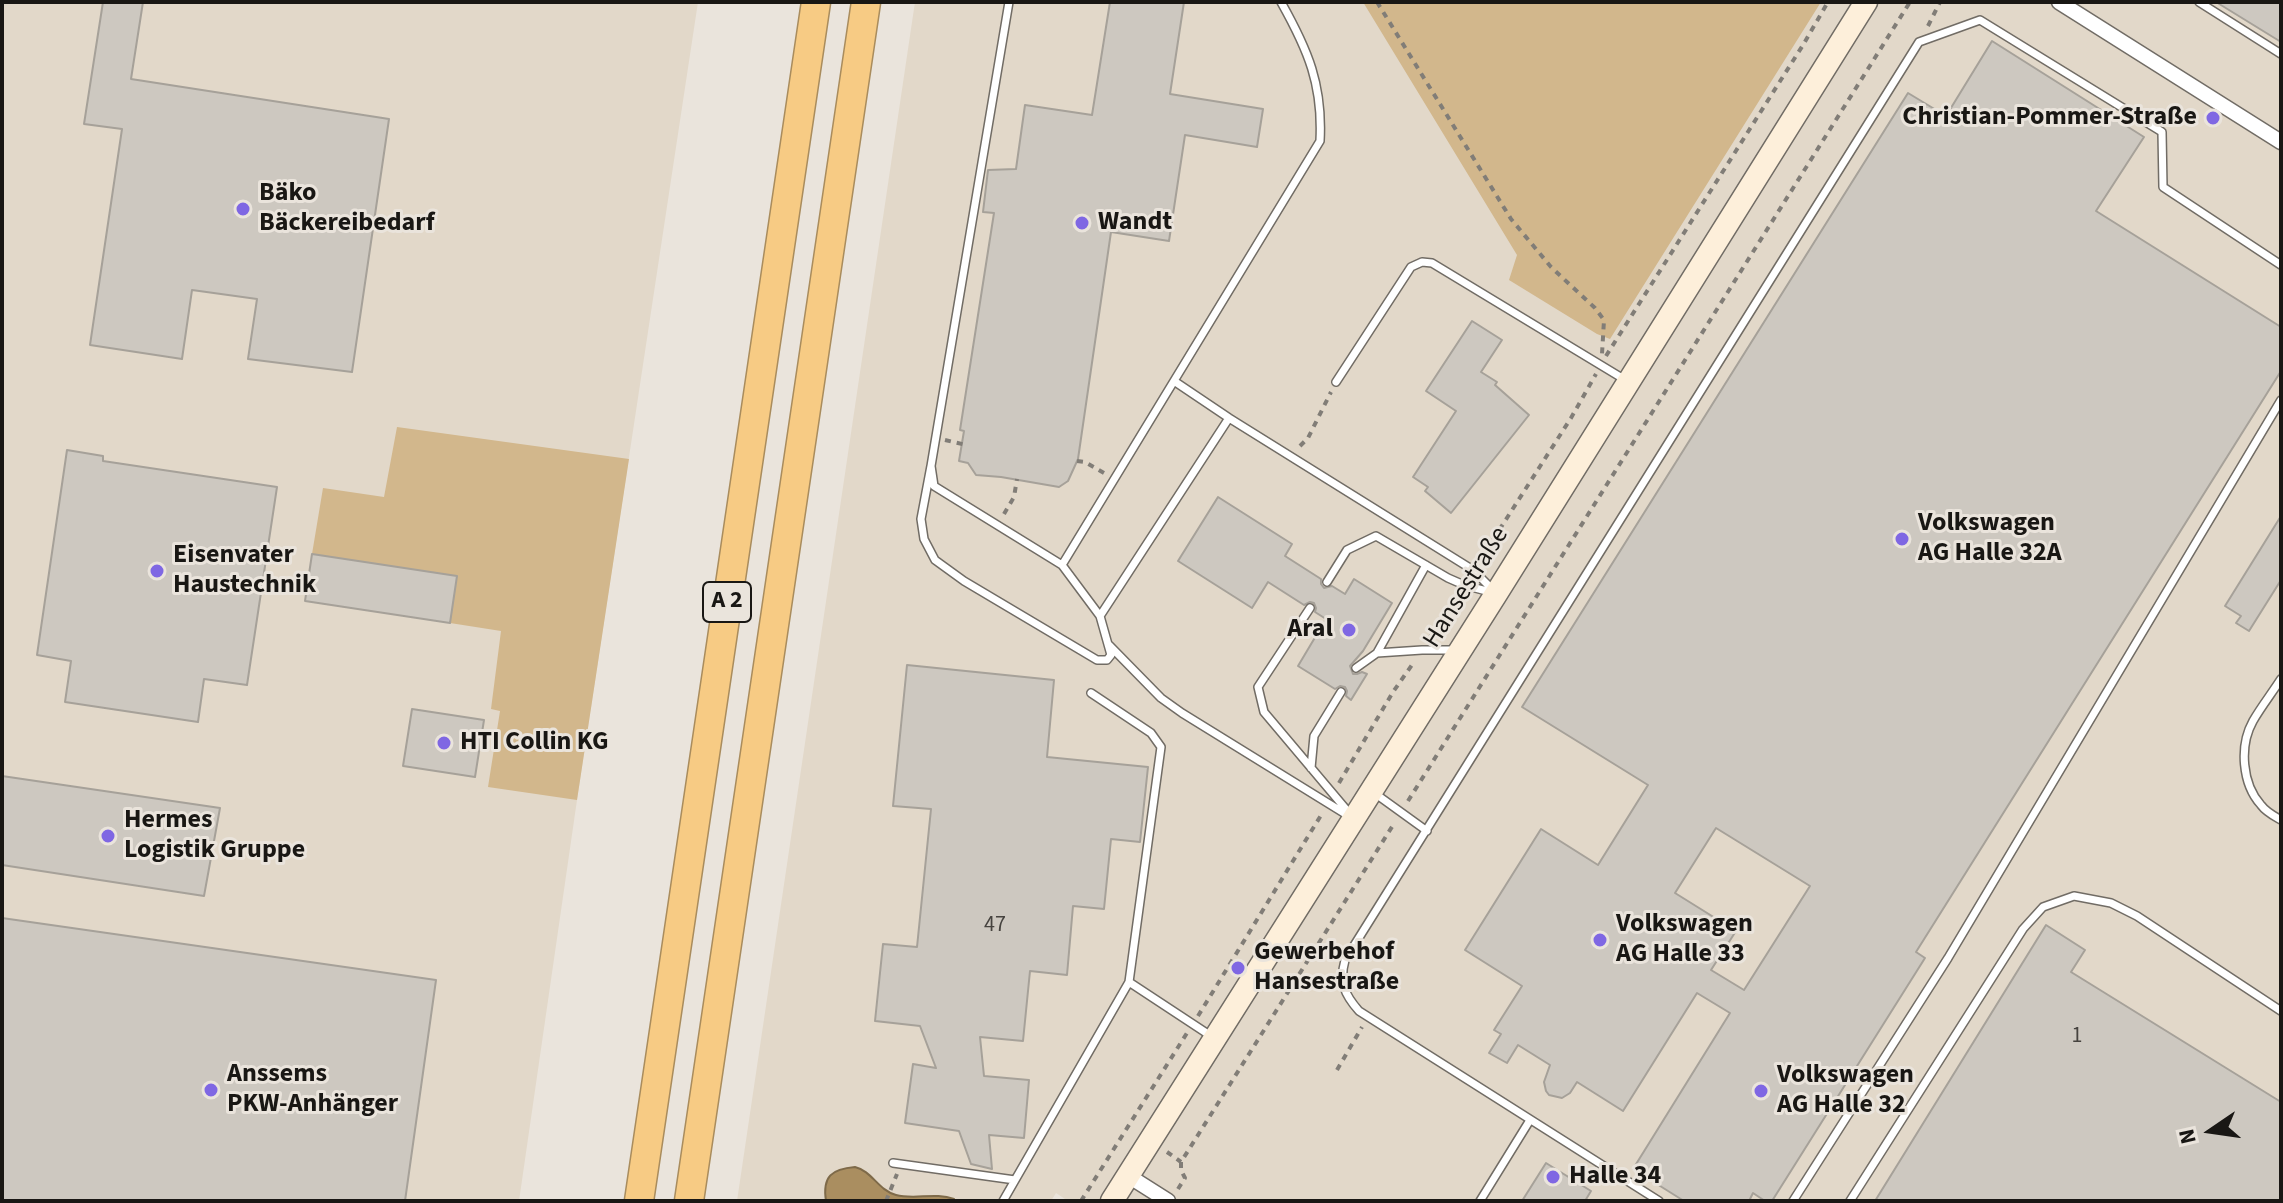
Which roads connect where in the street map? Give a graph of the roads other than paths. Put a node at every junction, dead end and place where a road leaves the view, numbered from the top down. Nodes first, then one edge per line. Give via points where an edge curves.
1 (816, 2) edge
2 (866, 2) edge
3 (1009, 2) edge
4 (1281, 2) edge
5 (1866, 2) edge
6 (2059, 2) edge
7 (2199, 2) edge
8 (2081, 8) edge
9 (2281, 54) edge
10 (2281, 142) edge
11 (2281, 265) edge
12 (1174, 381) junction
13 (1336, 382) road end
14 (1629, 383) junction
15 (2281, 400) edge
16 (1229, 418) junction
17 (931, 466) junction
18 (1062, 565) junction
19 (1426, 565) junction
20 (1327, 582) dead end
21 (1496, 594) junction
22 (1310, 608) dead end
23 (1100, 616) junction
24 (1109, 644) junction
25 (1460, 650) junction
26 (1377, 653) junction
27 (1356, 668) dead end
28 (2281, 679) edge
29 (1341, 692) dead end
30 (1091, 693) dead end
31 (1311, 768) junction
32 (1372, 791) junction
33 (1354, 819) junction
34 (2281, 820) edge
35 (1427, 831) junction
36 (1129, 982) junction
37 (2281, 1011) edge
38 (1215, 1039) junction
39 (1530, 1120) junction
40 (893, 1163) dead end
41 (1127, 1175) junction
42 (1015, 1180) junction
43 (1173, 1195) edge
44 (639, 1201) edge
45 (689, 1201) edge
46 (1003, 1201) edge
47 (1112, 1201) edge
48 (1480, 1201) edge
49 (1659, 1201) edge
50 (1793, 1201) edge
51 (1850, 1201) edge

1 - 44 highway, A 2
2 - 45 highway, A 2
3 - 17 lane
4 - 12 lane via 1304,43 1314,75 1322,115 1320,141
5 - 14 main road, Hansestraße
6 - 8 street
7 - 9 lane
8 - 10 street
11 - 35 lane via 2163,187 2162,132 1980,20 1919,42
12 - 16 lane
12 - 18 lane
13 - 14 lane via 1411,267 1422,262 1432,263
14 - 21 main road, Hansestraße
15 - 50 lane via 1948,958
16 - 21 lane via 1473,570
16 - 23 lane
17 - 18 lane via 934,486
17 - 24 lane via 921,519 935,560 1097,660 1111,655
18 - 23 lane
19 - 20 lane via 1376,536 1347,550
19 - 21 lane
19 - 26 lane
21 - 25 main road, Hansestraße
22 - 31 lane via 1258,687 1264,712
23 - 24 lane
24 - 33 lane via 1161,698
25 - 26 lane
25 - 32 main road, Hansestraße
26 - 27 lane
28 - 34 lane via 2252,723 2244,749 2252,793
29 - 31 lane via 1314,736
30 - 36 lane via 1151,733 1161,747
31 - 33 lane
32 - 33 main road, Hansestraße
32 - 35 lane
33 - 38 main road, Hansestraße
35 - 39 lane via 1345,960 1342,986 1359,1011
36 - 38 lane
36 - 42 lane
37 - 51 lane via 2111,903 2074,896 2043,907 2023,929
38 - 41 main road, Hansestraße
39 - 48 lane
39 - 49 lane
40 - 42 lane
41 - 43 street
41 - 47 main road, Hansestraße
42 - 46 lane

